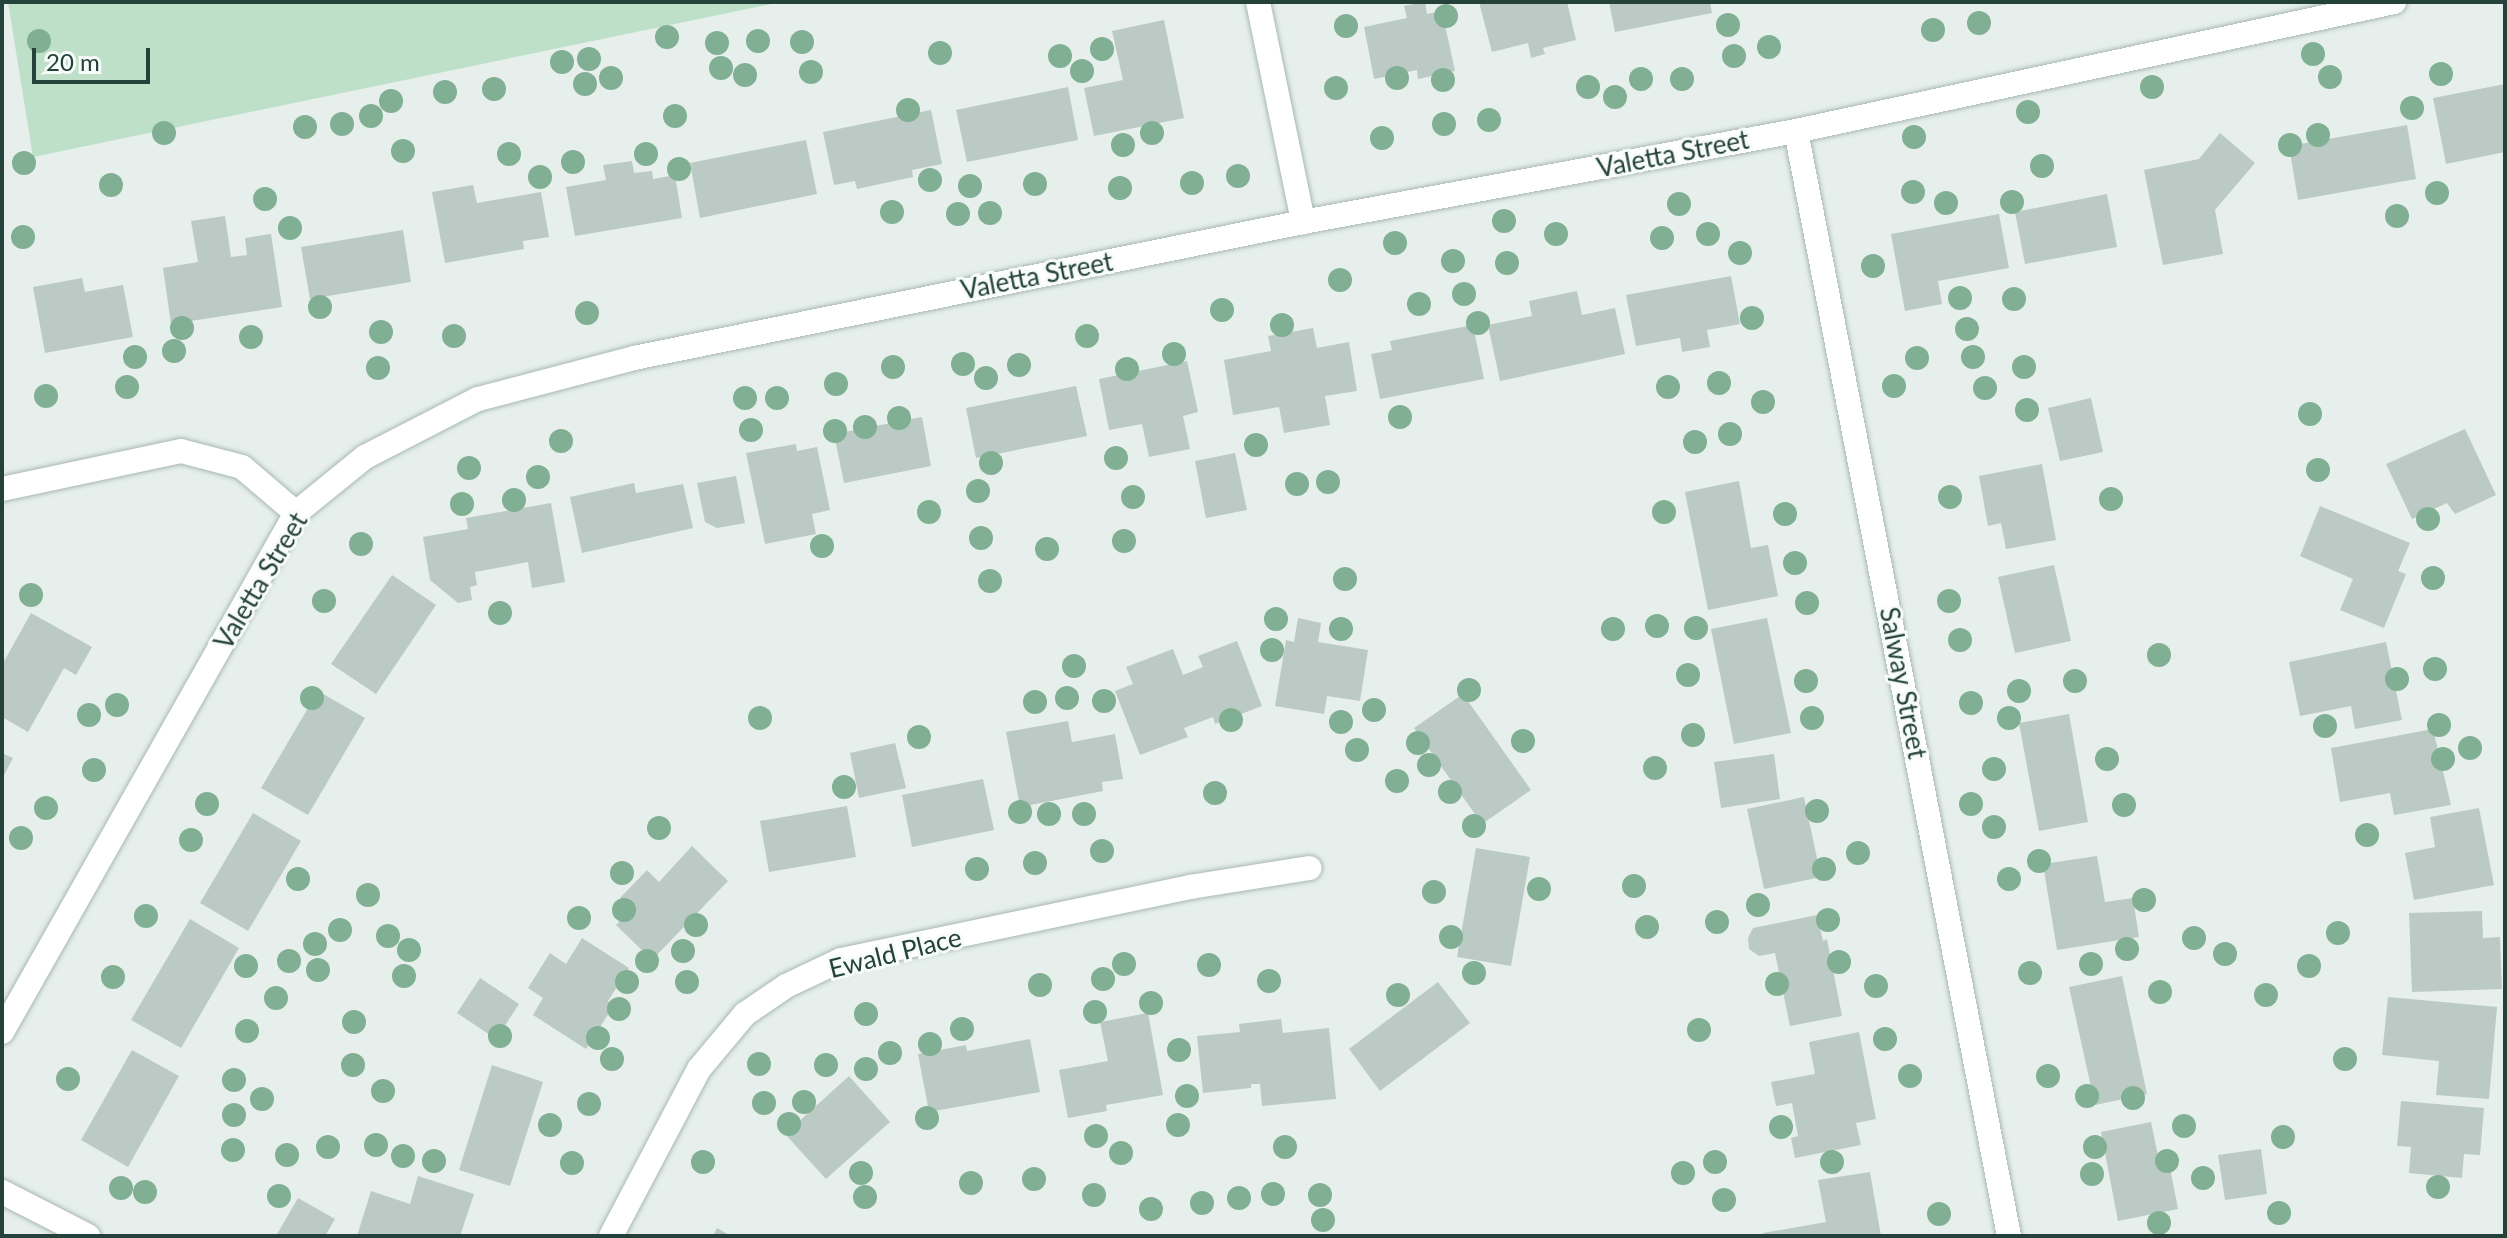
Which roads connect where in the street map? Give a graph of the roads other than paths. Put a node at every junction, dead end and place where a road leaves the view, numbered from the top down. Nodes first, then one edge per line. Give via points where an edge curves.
1 (1258, 2) edge
2 (2394, 2) edge
3 (1796, 131) junction
4 (1303, 222) junction
5 (2, 489) edge
6 (296, 513) junction
7 (1310, 868) dead end
8 (2, 1032) edge
9 (2, 1192) edge
10 (88, 1236) edge
11 (611, 1236) edge
12 (2009, 1236) edge

1 - 4 street
2 - 3 street, Valetta Street
3 - 4 street, Valetta Street
3 - 12 street, Salway Street
4 - 6 street, Valetta Street via 634,358 478,399 365,457
5 - 6 street via 181,451 242,467
6 - 8 street, Valetta Street
7 - 11 street, Ewald Place via 1190,887 841,960 786,986 745,1014 699,1069
9 - 10 street

